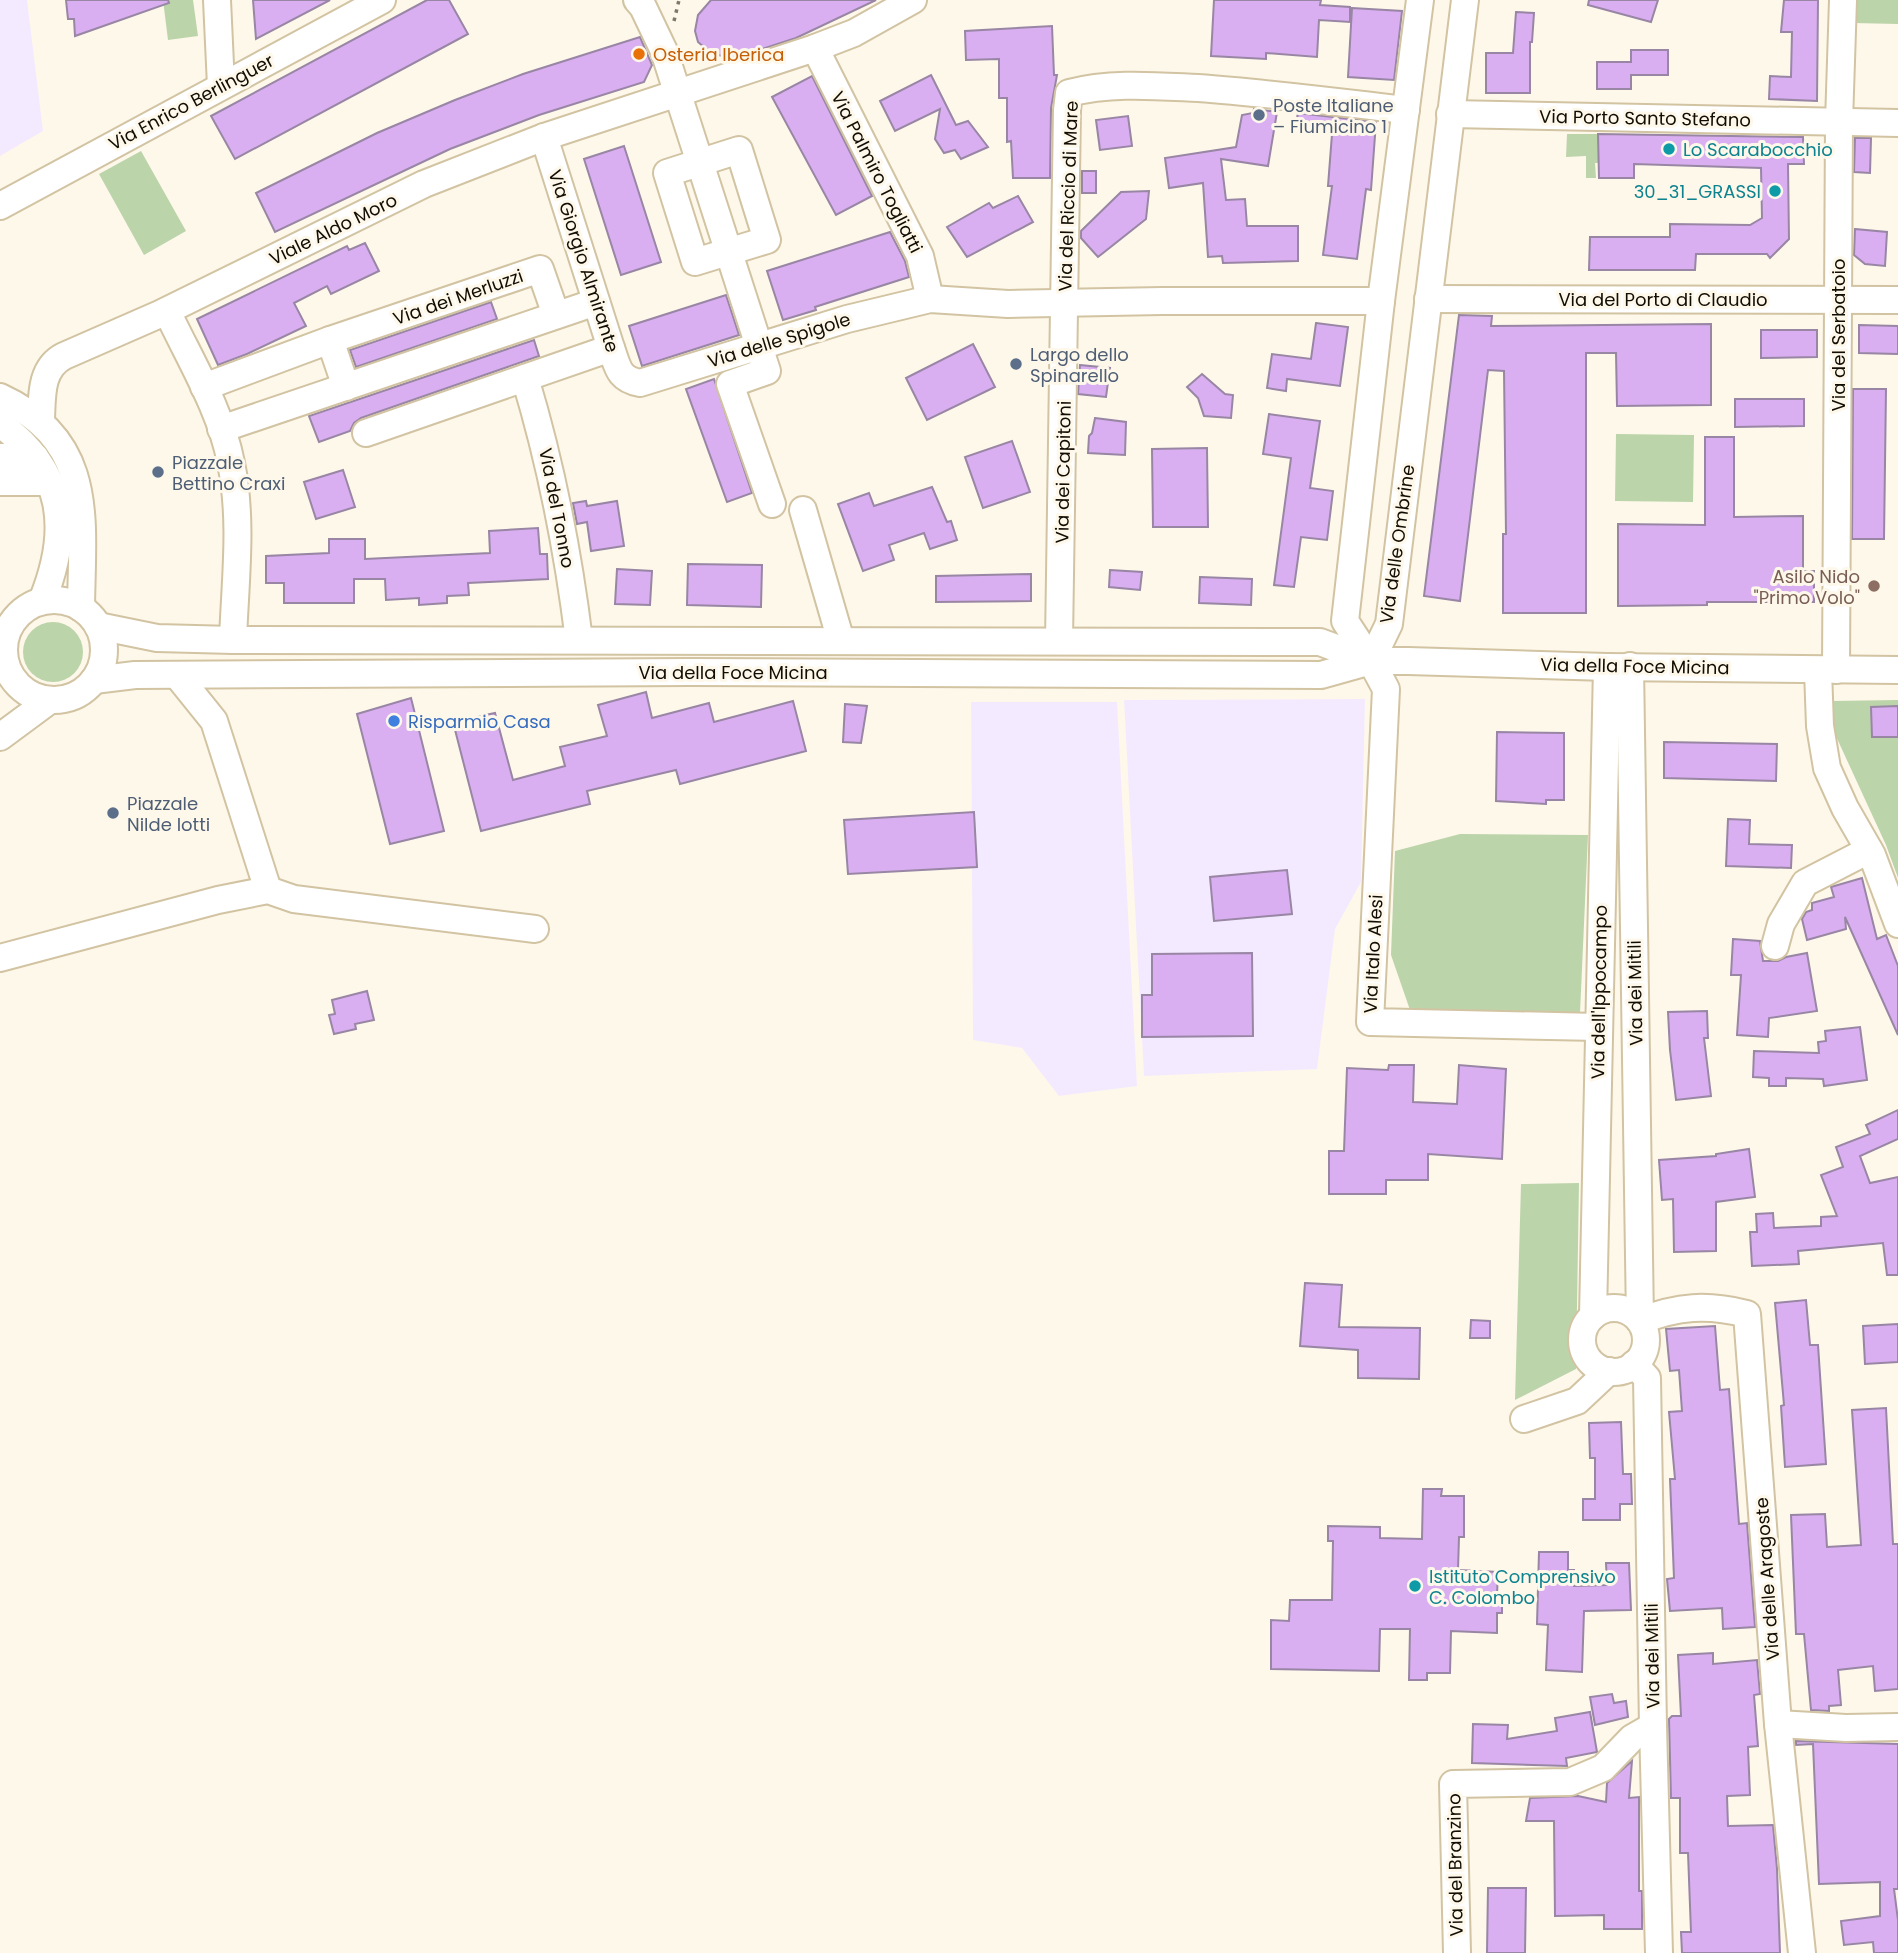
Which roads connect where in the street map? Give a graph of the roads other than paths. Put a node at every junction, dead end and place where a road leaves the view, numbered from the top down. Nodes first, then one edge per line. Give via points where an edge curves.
1 (217, 0) edge
2 (382, 0) edge
3 (913, 0) edge
4 (1420, 0) edge
5 (1465, 0) edge
6 (1843, 0) edge
7 (644, 2) edge
8 (816, 48) junction
9 (221, 86) junction
10 (678, 94) junction
11 (1406, 110) junction
12 (1450, 114) junction
13 (1839, 122) junction
14 (1898, 123) edge
15 (544, 137) junction
16 (700, 162) junction
17 (0, 206) edge
18 (729, 252) junction
19 (930, 299) junction
20 (1429, 299) junction
21 (1839, 299) junction
22 (1898, 300) edge
23 (1381, 301) junction
24 (596, 302) junction
25 (1064, 302) junction
26 (167, 311) junction
27 (556, 315) junction
28 (330, 340) junction
29 (760, 346) junction
30 (611, 348) junction
31 (525, 378) junction
32 (629, 381) joint
33 (204, 387) junction
34 (346, 387) junction
35 (0, 397) edge
36 (1370, 402) junction
37 (1415, 407) junction
38 (41, 421) junction
39 (0, 424) edge
40 (221, 429) junction
41 (366, 433) dead end
42 (1366, 439) junction
43 (1410, 446) junction
44 (0, 457) edge
45 (34, 457) junction
46 (0, 482) edge
47 (48, 482) junction
48 (772, 504) dead end
49 (803, 510) dead end
50 (42, 601) junction
51 (90, 617) junction
52 (689, 639) junction
53 (233, 640) junction
54 (579, 640) junction
55 (841, 641) junction
56 (1059, 641) junction
57 (1371, 661) junction
58 (3, 667) edge
59 (1619, 667) junction
60 (1827, 670) junction
61 (1898, 670) edge
62 (689, 672) junction
63 (228, 674) junction
64 (177, 675) junction
65 (94, 680) junction
66 (50, 700) junction
67 (214, 720) junction
68 (0, 737) edge
69 (1869, 850) junction
70 (268, 890) junction
71 (1898, 925) edge
72 (535, 929) dead end
73 (1775, 946) dead end
74 (0, 958) edge
75 (1598, 1027) junction
76 (1593, 1316) junction
77 (1640, 1321) junction
78 (1622, 1368) junction
79 (1524, 1419) dead end
80 (1778, 1724) junction
81 (1653, 1726) junction
82 (1898, 1727) edge
83 (1457, 1953) edge
84 (1659, 1953) edge
85 (1802, 1953) edge

1 - 9 street
2 - 9 street, Via Enrico Berlinguer
3 - 8 street, Viale Aldo Moro
4 - 11 street, Via delle Ombrine
5 - 12 street, Via delle Ombrine
6 - 13 street, Via del Serbatoio
7 - 10 street
8 - 10 street, Viale Aldo Moro
8 - 19 street, Via Palmiro Togliatti via 920,256
9 - 17 street, Via Enrico Berlinguer
10 - 15 street, Viale Aldo Moro
10 - 16 street
11 - 23 street, Via delle Ombrine
11 - 25 street, Via del Riccio di Mare via 1155,86 1093,87 1069,93
12 - 13 street, Via Porto Santo Stefano
12 - 20 street, Via delle Ombrine
13 - 14 street, Via Porto Santo Stefano
13 - 21 street, Via del Serbatoio
15 - 24 street, Via Giorgio Almirante
15 - 26 street, Viale Aldo Moro via 424,184
16 - 18 street
16 - 18 street via 667,173 695,262
16 - 18 street via 739,150 767,240
18 - 29 street
19 - 25 street
19 - 29 street, Via delle Spigole
20 - 21 street, Via del Porto di Claudio
20 - 37 street, Via delle Ombrine
21 - 22 street, Via del Porto di Claudio
21 - 60 street, Via del Serbatoio
23 - 25 street
23 - 36 street, Via delle Ombrine
24 - 27 street
24 - 30 street, Via Giorgio Almirante
25 - 56 street, Via dei Capitoni
26 - 33 street
26 - 38 street, Viale Aldo Moro via 58,359 45,379
27 - 28 street, Via dei Merluzzi via 540,269
27 - 34 street
28 - 33 street, Via dei Merluzzi
28 - 34 street
29 - 32 street, Via delle Spigole via 640,383
29 - 48 street via 767,371 730,384
30 - 31 street
30 - 32 street, Via Giorgio Almirante via 620,374
31 - 41 street
31 - 54 street, Via del Tonno via 559,508
33 - 40 street
34 - 40 street
35 - 38 street
36 - 37 street via 1397,411
36 - 42 street, Via delle Ombrine
37 - 43 street, Via delle Ombrine
38 - 51 street via 58,442 79,489
39 - 45 street
40 - 53 street via 236,497
42 - 43 street, Via delle Ombrine via 1398,438
42 - 57 street, Via delle Ombrine via 1345,621
43 - 57 street, Via delle Ombrine via 1389,624
44 - 45 street
45 - 47 street
46 - 47 street
47 - 50 street via 58,510 59,548
49 - 55 street
50 - 51 street, Via della Foce Micina via 59,600
50 - 58 street via 9,626
51 - 53 street, Via della Foce Micina via 157,638
51 - 65 street via 103,641 103,658
52 - 54 street, Via della Foce Micina
52 - 55 street, Via della Foce Micina
52 - 62 street
53 - 54 street, Via della Foce Micina
55 - 56 street, Via della Foce Micina
56 - 57 street, Via della Foce Micina via 1320,642
57 - 59 street, Via della Foce Micina
57 - 62 street, Via della Foce Micina via 1321,675
57 - 75 street, Via Italo Alesi via 1386,690 1370,1022
58 - 66 street via 20,687
59 - 60 street, Via della Foce Micina
59 - 75 street, Via dell'Ippocampo
59 - 77 street, Via dei Mitili
60 - 61 street, Via della Foce Micina
60 - 69 street, Via del Serbatoio via 1820,726 1827,768
62 - 63 street, Via della Foce Micina
63 - 64 street, Via della Foce Micina
63 - 67 street
64 - 65 street, Via della Foce Micina
64 - 67 street
65 - 66 street, Via della Foce Micina via 75,696
66 - 68 street
67 - 70 street
69 - 71 street, Via del Serbatoio
69 - 73 street via 1805,883 1781,924
70 - 72 street via 295,899
70 - 74 street
75 - 76 street, Via dell'Ippocampo
76 - 77 street via 1618,1308
76 - 78 street via 1583,1331 1584,1349 1593,1364
77 - 78 street via 1646,1339 1641,1357
77 - 80 street, Via delle Aragoste via 1686,1308 1720,1307 1747,1314
78 - 79 street via 1577,1401
78 - 81 street, Via dei Mitili via 1647,1378
80 - 82 street
80 - 85 street, Via delle Aragoste
81 - 83 street, Via del Branzino via 1632,1738 1603,1768 1570,1782 1453,1784
81 - 84 street, Via dei Mitili

